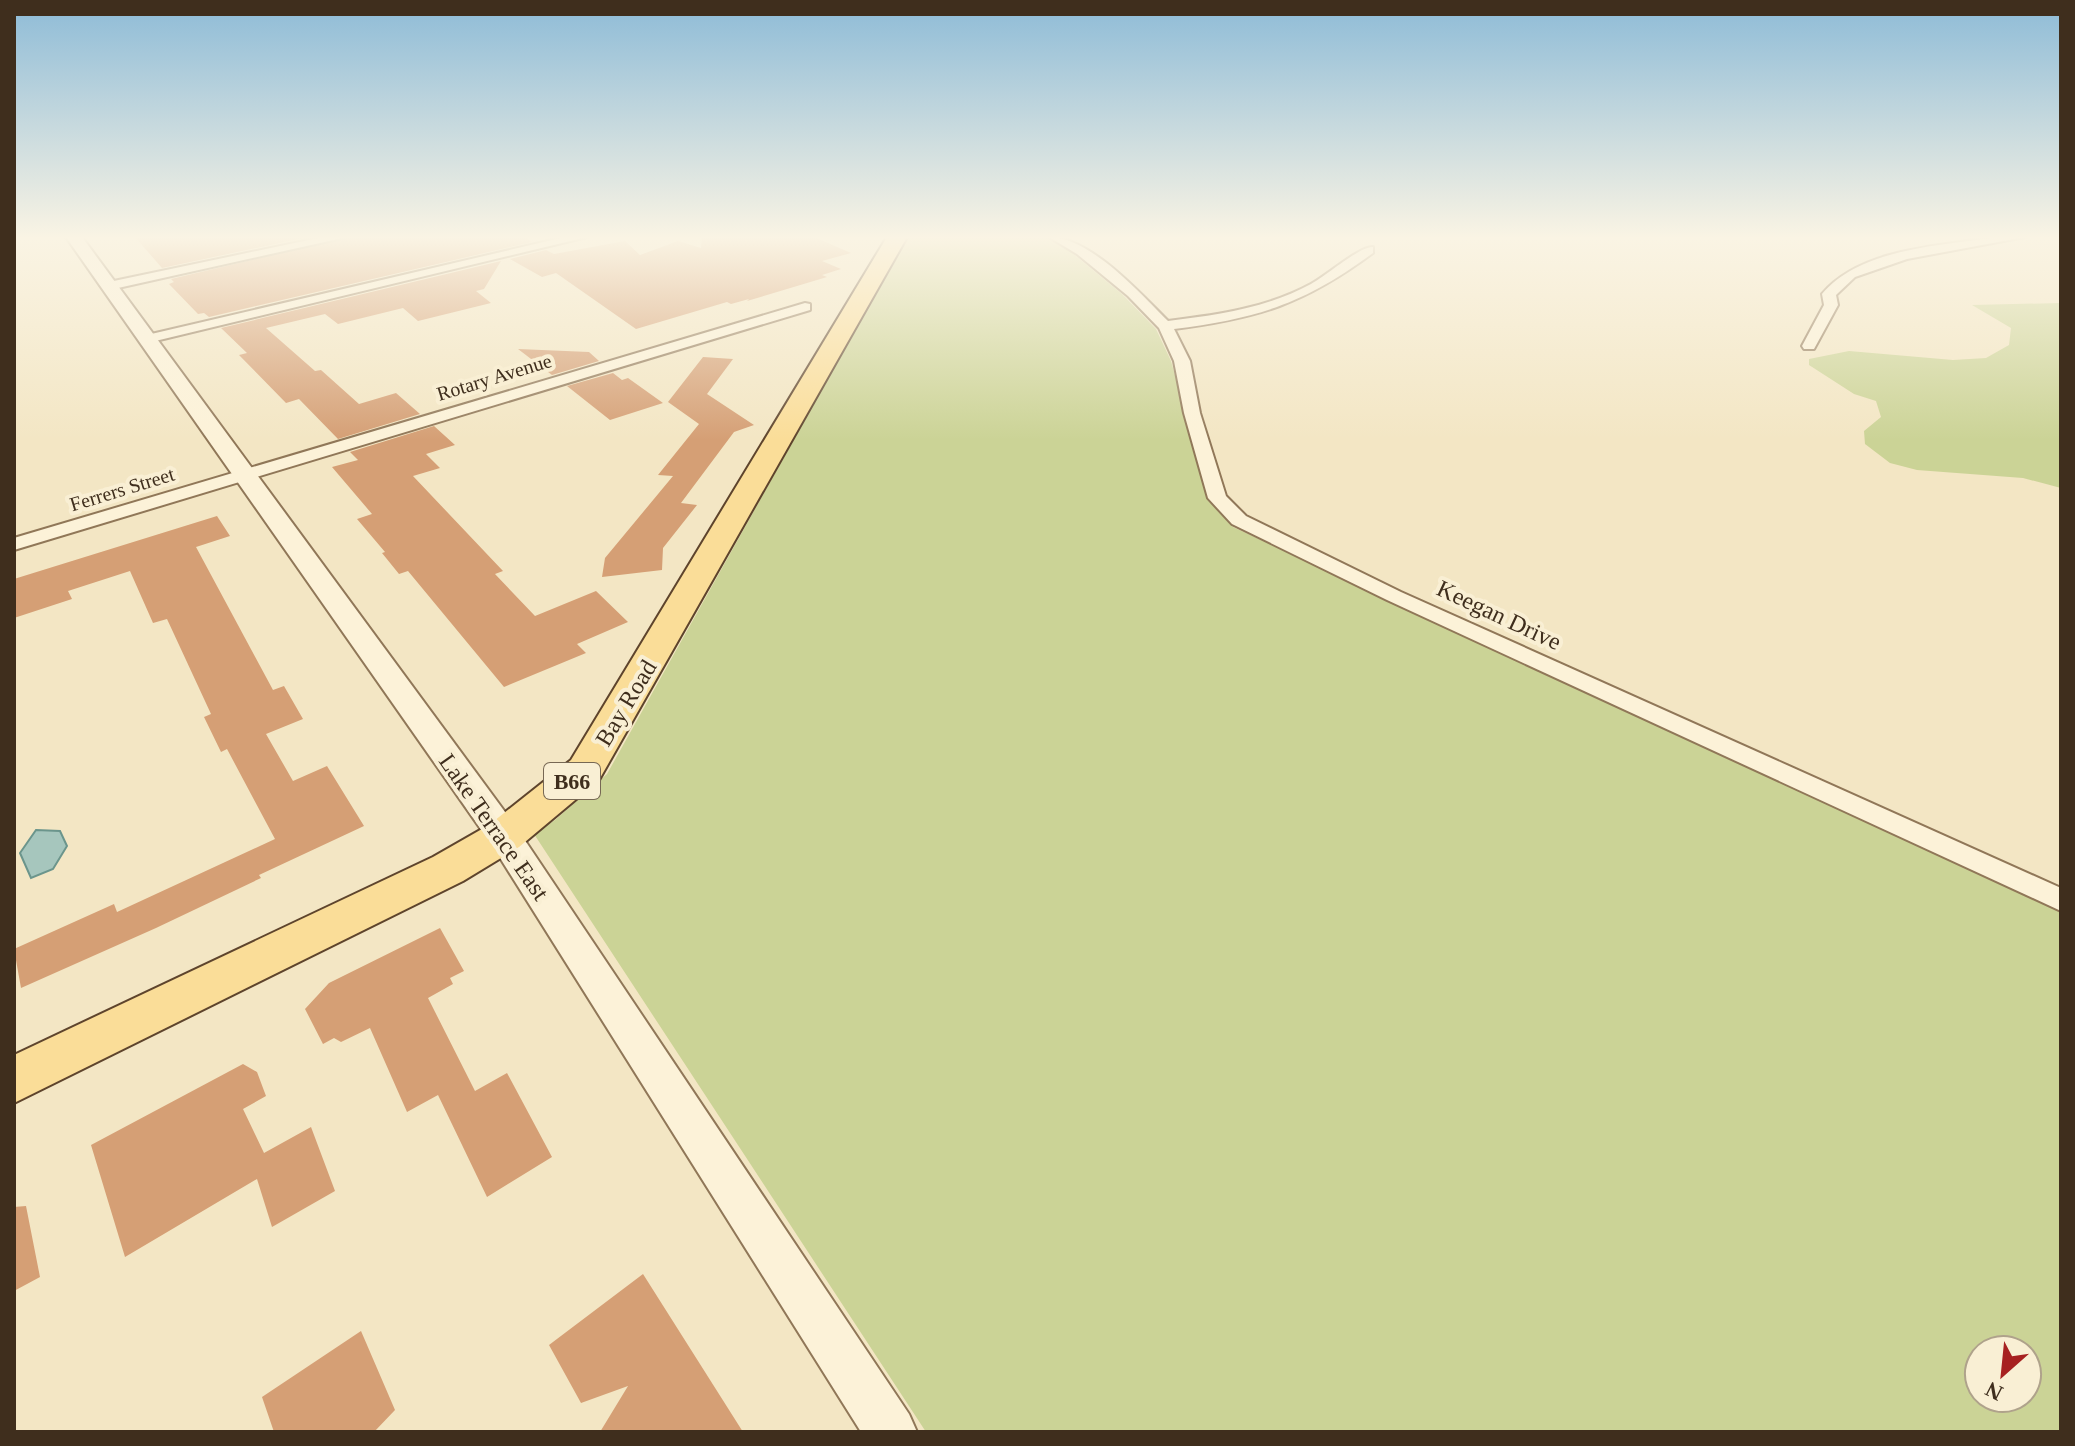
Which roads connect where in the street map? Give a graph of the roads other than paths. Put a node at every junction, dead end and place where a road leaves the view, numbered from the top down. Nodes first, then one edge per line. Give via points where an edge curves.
1 (122, 304) edge
2 (294, 304) edge
3 (857, 304) edge
4 (1143, 304) edge
5 (1270, 304) edge
6 (1831, 304) edge
7 (805, 307) dead end
8 (1165, 326) junction
9 (147, 339) junction
10 (1809, 346) dead end
11 (243, 476) junction
12 (14, 544) edge
13 (504, 836) junction
14 (2061, 900) edge
15 (14, 1080) edge
16 (891, 1432) edge

1 - 9 street, Lake Terrace East
2 - 9 street
3 - 13 main road, Bay Road / B66 via 585,770
4 - 8 street, Keegan Drive
5 - 8 street via 1230,317
6 - 10 street
7 - 11 street, Rotary Avenue
8 - 14 street, Keegan Drive via 1182,361 1217,498 1239,520
9 - 11 street, Lake Terrace East
11 - 12 street, Ferrers Street
11 - 13 street, Lake Terrace East
13 - 15 main road, Bay Road / B66 via 448,869
13 - 16 street, Lake Terrace East

